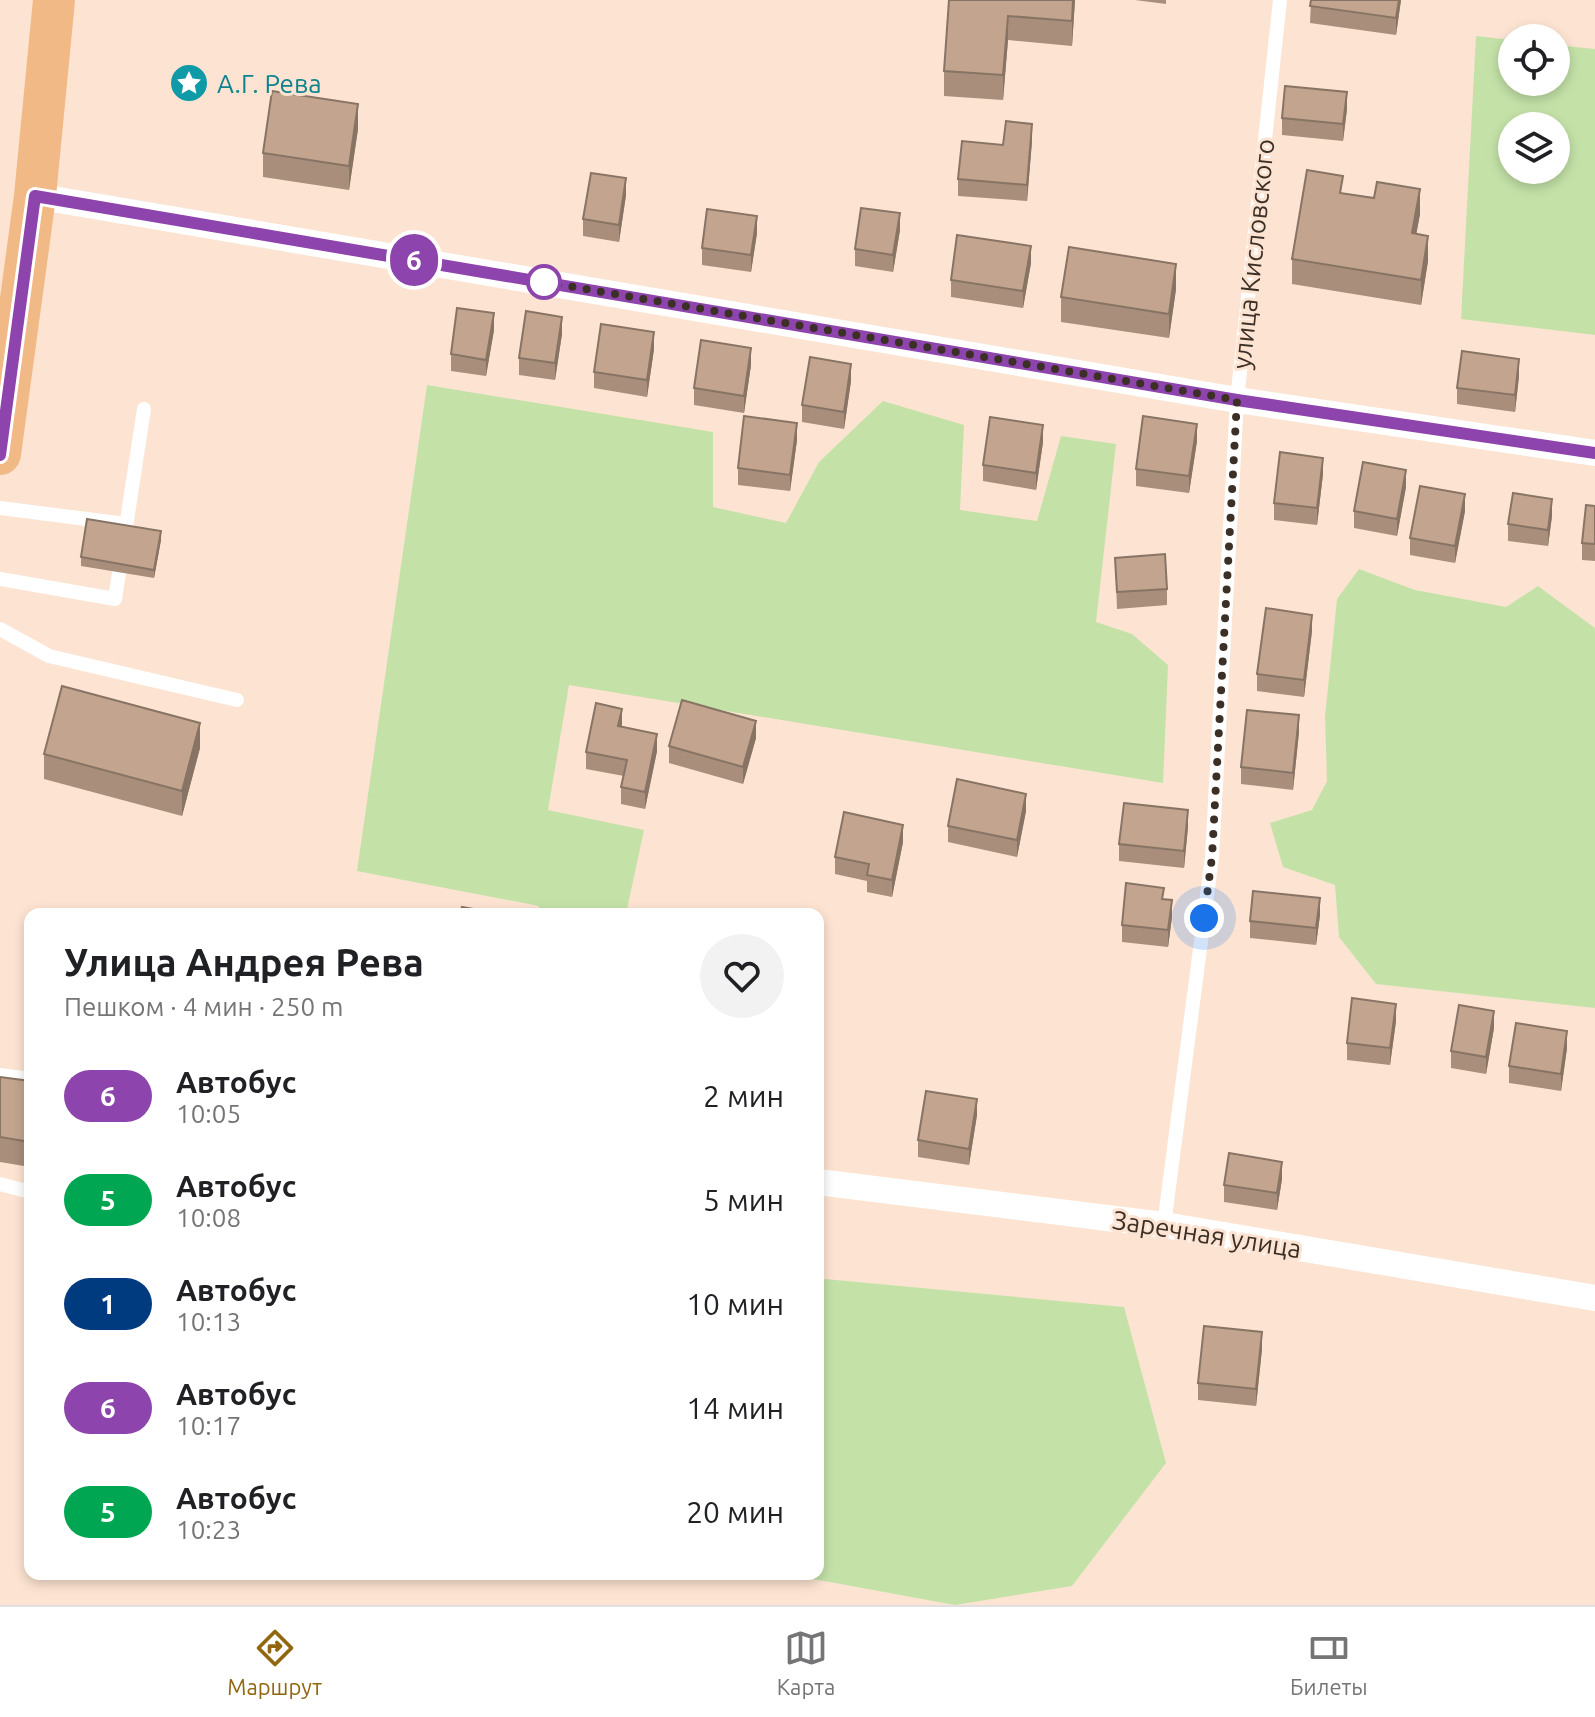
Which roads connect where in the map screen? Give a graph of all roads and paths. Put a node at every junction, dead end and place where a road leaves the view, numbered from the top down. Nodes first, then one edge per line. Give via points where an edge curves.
1 (54, 0) edge
2 (1280, 0) edge
3 (35, 196) junction
4 (1237, 400) junction
5 (144, 409) dead end
6 (1595, 453) edge
7 (0, 454) edge
8 (0, 508) edge
9 (126, 524) junction
10 (0, 579) edge
11 (0, 629) edge
12 (237, 700) dead end
13 (0, 1075) edge
14 (24, 1078) edge
15 (824, 1183) edge
16 (0, 1184) edge
17 (24, 1190) edge
18 (1164, 1225) junction
19 (1595, 1298) edge

1 - 3 main road
2 - 4 lane, улица Кисловского
3 - 4 street
3 - 7 main road
4 - 6 street
4 - 18 lane, улица Кисловского via 1212,857
5 - 9 lane
8 - 9 lane
9 - 10 lane via 115,599
11 - 12 lane via 49,656
13 - 14 lane
15 - 18 street, Заречная улица
16 - 17 lane
18 - 19 street, Заречная улица

